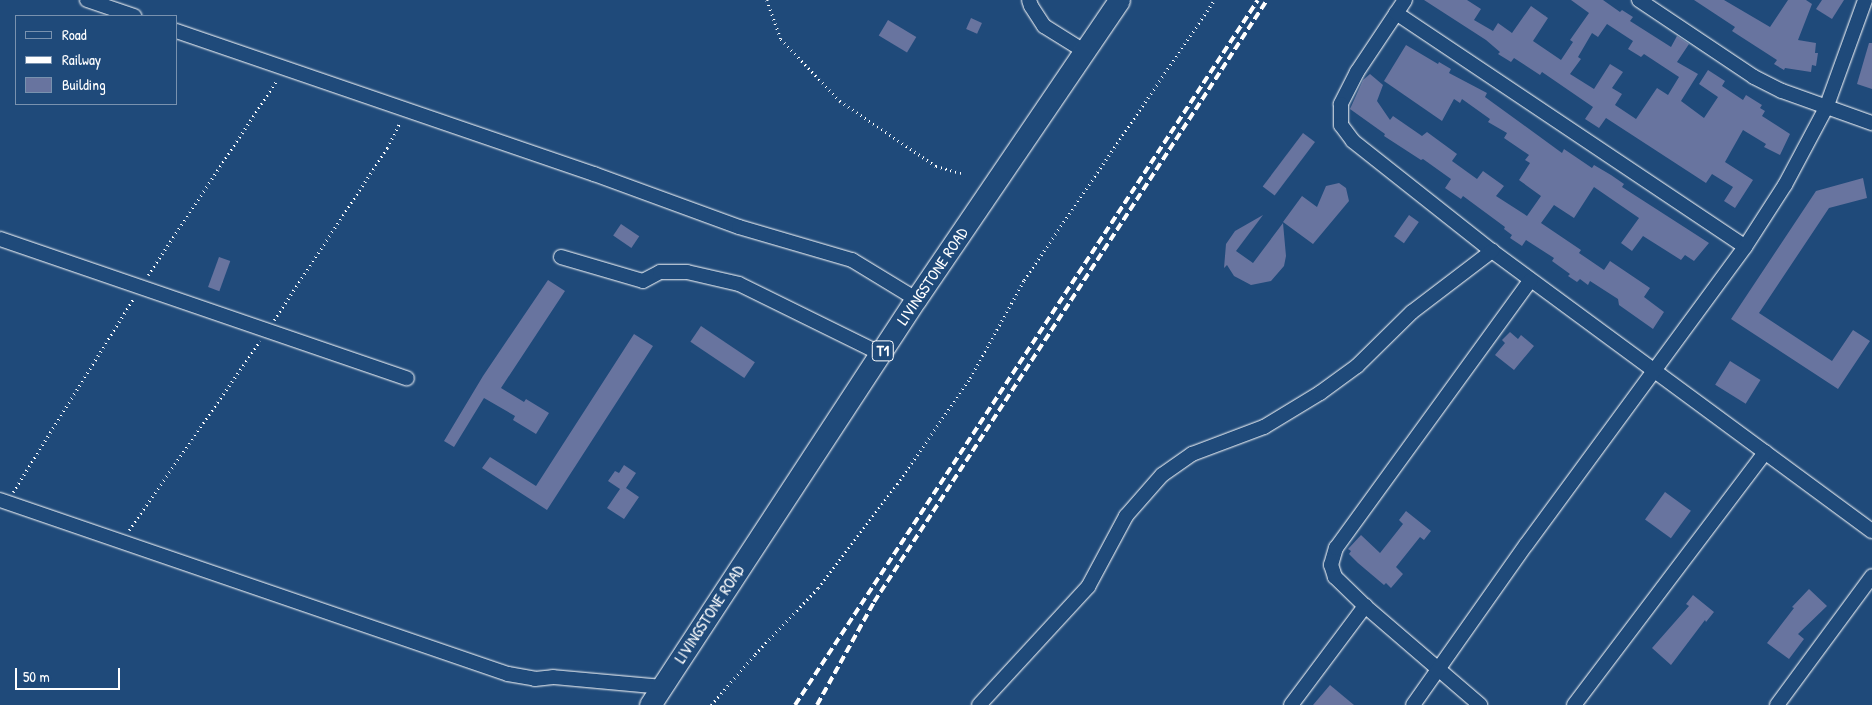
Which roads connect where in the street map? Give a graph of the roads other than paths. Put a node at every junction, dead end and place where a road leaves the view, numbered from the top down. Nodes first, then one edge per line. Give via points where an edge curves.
1 (87, 0) edge
2 (1030, 0) edge
3 (1119, 0) edge
4 (1405, 0) edge
5 (1639, 0) edge
6 (1865, 0) edge
7 (1396, 13) junction
8 (131, 15) edge
9 (178, 32) edge
10 (1084, 51) junction
11 (1826, 108) junction
12 (1872, 123) edge
13 (0, 239) edge
14 (1745, 247) junction
15 (1492, 251) junction
16 (561, 257) dead end
17 (1531, 280) junction
18 (916, 300) junction
19 (881, 354) junction
20 (1655, 371) junction
21 (407, 378) dead end
22 (1765, 452) junction
23 (0, 500) edge
24 (1872, 531) edge
25 (1872, 576) edge
26 (1365, 606) junction
27 (1440, 668) junction
28 (662, 687) junction
29 (650, 705) edge
30 (979, 705) edge
31 (1291, 705) edge
32 (1413, 705) edge
33 (1480, 705) edge
34 (1574, 705) edge
35 (1777, 705) edge

1 - 8 street
2 - 10 street via 1044,26
3 - 10 highway, LIVINGSTONE ROAD / T1
4 - 7 street
5 - 11 street via 1754,77 1782,92
6 - 11 street
7 - 14 street
7 - 15 street via 1346,91 1341,104 1341,125 1353,142
9 - 18 street via 739,227 852,260
10 - 18 highway, LIVINGSTONE ROAD / T1
11 - 12 street
11 - 14 street via 1790,178
13 - 21 street
14 - 20 street
15 - 17 street
15 - 30 street via 1412,312 1357,366 1320,393 1264,427 1192,454 1162,475 1122,522 1088,587
16 - 19 street via 642,281 660,272 686,272 738,284
17 - 20 street
17 - 26 street via 1336,548 1331,565 1335,576
18 - 19 highway, LIVINGSTONE ROAD / T1
19 - 28 highway, LIVINGSTONE ROAD / T1
20 - 22 street
20 - 27 street
22 - 24 street
22 - 34 street
23 - 28 street via 508,674 535,679 553,677
25 - 35 street
26 - 27 street
26 - 31 street
27 - 32 street
27 - 33 street
28 - 29 highway, LIVINGSTONE ROAD / T1

